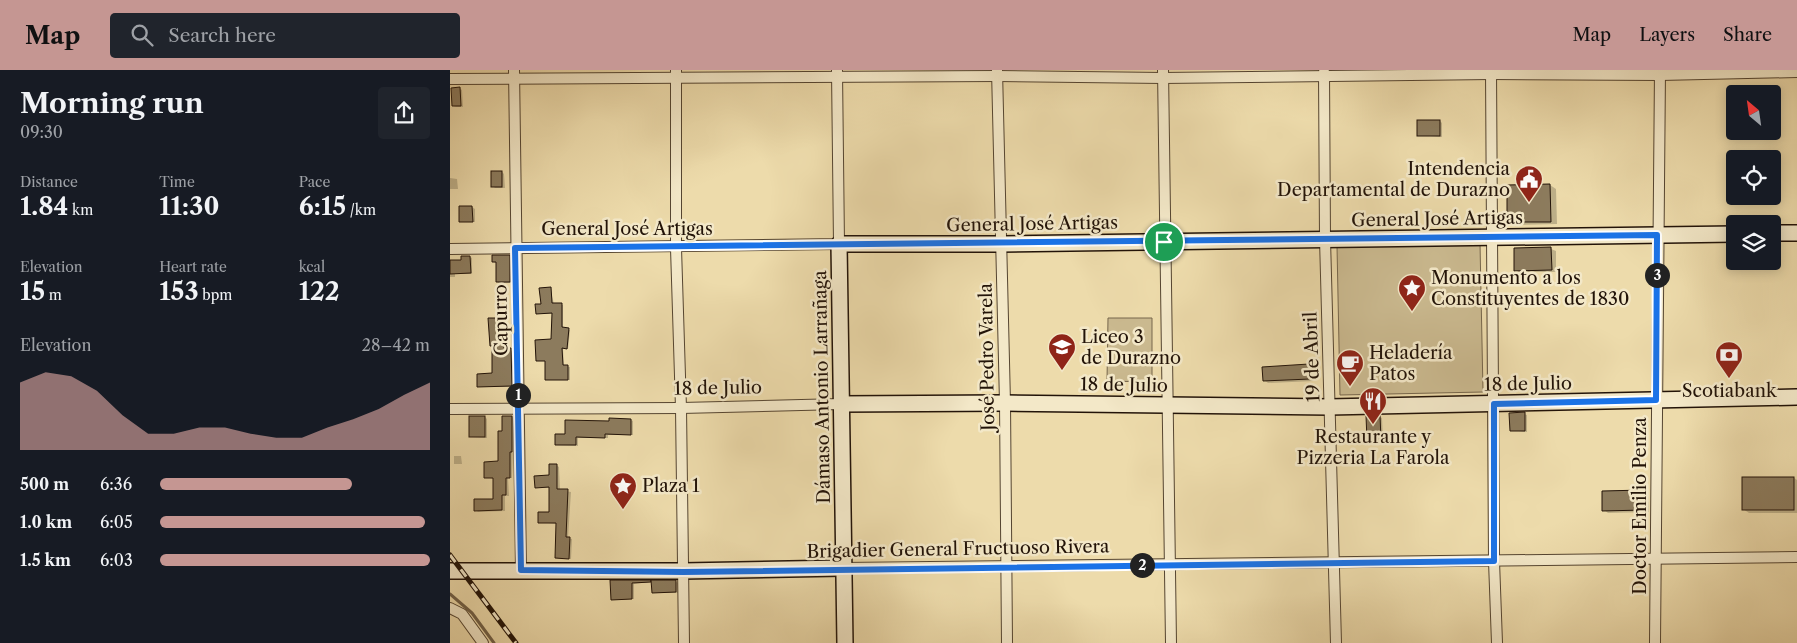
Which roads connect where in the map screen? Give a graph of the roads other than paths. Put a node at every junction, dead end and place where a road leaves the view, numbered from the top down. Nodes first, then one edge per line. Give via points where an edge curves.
1 (1491, 72) edge
2 (1797, 72) edge
3 (837, 73) edge
4 (997, 73) edge
5 (1325, 73) edge
6 (1660, 73) edge
7 (514, 74) edge
8 (676, 74) edge
9 (1163, 74) edge
10 (450, 79) edge
11 (1797, 233) edge
12 (1726, 234) edge
13 (1781, 234) edge
14 (1657, 235) junction
15 (1492, 237) junction
16 (1325, 239) junction
17 (1164, 242) junction
18 (839, 244) junction
19 (1001, 244) junction
20 (515, 248) junction
21 (676, 248) junction
22 (450, 249) edge
23 (1797, 397) edge
24 (1656, 400) junction
25 (1005, 403) junction
26 (842, 404) junction
27 (1494, 404) junction
28 (1167, 405) junction
29 (1330, 407) junction
30 (518, 408) junction
31 (681, 408) junction
32 (450, 409) edge
33 (1656, 557) junction
34 (1797, 557) edge
35 (1494, 561) junction
36 (1333, 564) junction
37 (1170, 565) junction
38 (844, 568) junction
39 (1006, 568) junction
40 (521, 570) junction
41 (450, 571) edge
42 (683, 572) junction
43 (450, 608) edge
44 (483, 643) edge
45 (684, 643) edge
46 (845, 643) edge
47 (1006, 643) edge
48 (1171, 643) edge
49 (1336, 643) edge
50 (1497, 643) edge
51 (1655, 643) edge

1 - 5 street
1 - 6 street
1 - 15 street
2 - 6 street
3 - 4 street
3 - 8 street
3 - 18 street, Dámaso Antonio Larrañaga
4 - 9 street
4 - 19 street, José Pedro Varela
5 - 9 street
5 - 16 street, 19 de Abril
6 - 14 street, Doctor Emilio Penza
7 - 8 street
7 - 10 street
7 - 20 street, Capurro
8 - 21 street
9 - 17 street
11 - 13 street
12 - 14 street, General José Artigas
14 - 15 street, General José Artigas
14 - 24 street, Doctor Emilio Penza
15 - 16 street, General José Artigas
15 - 27 street
16 - 17 street, General José Artigas
16 - 29 street, 19 de Abril
17 - 19 street, General José Artigas
17 - 28 street
18 - 19 street, General José Artigas
18 - 21 street, General José Artigas
18 - 26 street, Dámaso Antonio Larrañaga
19 - 25 street, José Pedro Varela
20 - 21 street, General José Artigas
20 - 22 street, General José Artigas
20 - 30 street, Capurro
21 - 31 street
23 - 24 street, 18 de Julio
24 - 27 street, 18 de Julio
24 - 33 street, Doctor Emilio Penza
25 - 26 street, 18 de Julio
25 - 28 street, 18 de Julio
25 - 39 street, José Pedro Varela
26 - 31 street, 18 de Julio
26 - 38 street, Dámaso Antonio Larrañaga
27 - 29 street, 18 de Julio
27 - 35 street
28 - 29 street, 18 de Julio
28 - 37 street
29 - 36 street, 19 de Abril
30 - 31 street, 18 de Julio
30 - 32 street, 18 de Julio
30 - 40 street, Capurro
31 - 42 street
33 - 34 street, Brigadier General Fructuoso Rivera
33 - 35 street, Brigadier General Fructuoso Rivera
33 - 51 street, Doctor Emilio Penza
35 - 36 street, Brigadier General Fructuoso Rivera
35 - 50 street
36 - 37 street, Brigadier General Fructuoso Rivera
36 - 49 street, 19 de Abril
37 - 39 street, Brigadier General Fructuoso Rivera
37 - 48 street
38 - 39 street, Brigadier General Fructuoso Rivera
38 - 42 street, Brigadier General Fructuoso Rivera
38 - 46 street, Dámaso Antonio Larrañaga
39 - 47 street, José Pedro Varela
40 - 41 street, Brigadier General Fructuoso Rivera
40 - 42 street, Brigadier General Fructuoso Rivera
42 - 45 street
43 - 44 street via 462,614

